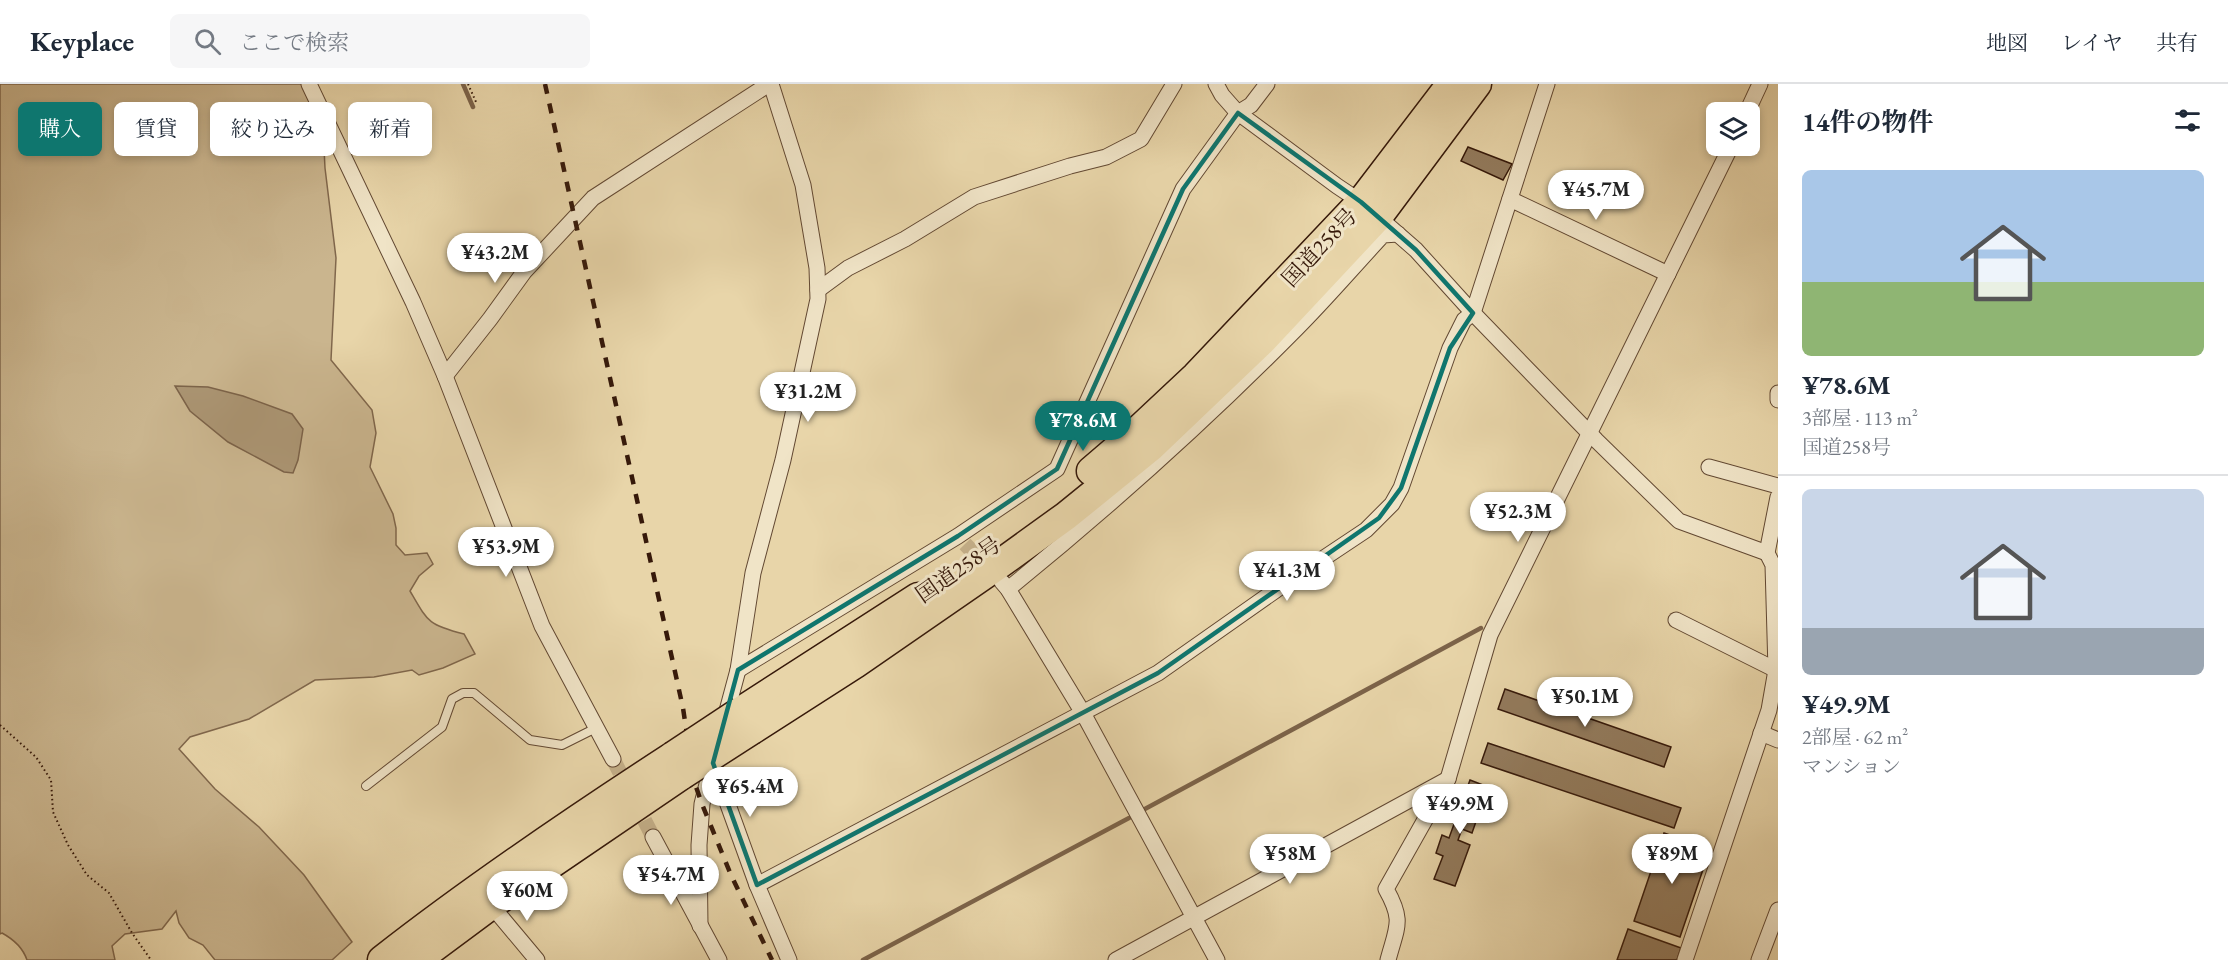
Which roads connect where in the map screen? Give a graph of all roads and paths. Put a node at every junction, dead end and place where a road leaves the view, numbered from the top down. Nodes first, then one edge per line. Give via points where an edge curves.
1 (309, 84) edge
2 (468, 84) edge
3 (770, 84) edge
4 (1174, 84) edge
5 (1267, 84) edge
6 (1451, 84) edge
7 (1477, 84) edge
8 (1547, 84) edge
9 (1760, 84) edge
10 (1214, 85) edge
11 (476, 102) dead end
12 (1752, 102) edge
13 (1238, 113) junction
14 (1726, 156) edge
15 (1510, 199) junction
16 (1379, 218) junction
17 (1668, 274) junction
18 (818, 290) junction
19 (1473, 313) junction
20 (445, 375) junction
21 (1778, 393) edge
22 (1778, 400) edge
23 (1590, 433) junction
24 (1709, 467) dead end
25 (1778, 486) edge
26 (1778, 497) edge
27 (1767, 553) junction
28 (1676, 620) dead end
29 (738, 670) junction
30 (1776, 670) junction
31 (1083, 713) junction
32 (0, 724) edge
33 (598, 727) junction
34 (1761, 733) junction
35 (1778, 740) edge
36 (613, 759) tunnel mouth
37 (712, 763) junction
38 (677, 766) junction
39 (1448, 779) junction
40 (366, 786) dead end
41 (653, 837) tunnel mouth
42 (757, 885) junction
43 (492, 905) junction
44 (1778, 910) edge
45 (1196, 918) junction
46 (700, 926) junction
47 (151, 960) edge
48 (382, 960) edge
49 (417, 960) edge
50 (537, 960) edge
51 (719, 960) edge
52 (789, 960) edge
53 (1116, 960) edge
54 (1217, 960) edge
55 (1388, 960) edge
56 (1685, 960) edge
57 (1759, 960) edge

1 - 20 street
2 - 11 path
3 - 18 street via 803,185
3 - 20 street via 593,198 524,272
4 - 18 street via 1141,139 1106,157 974,197 848,268
5 - 13 street via 1251,105
6 - 16 highway, 国道258号
7 - 16 highway, 国道258号
8 - 15 street
9 - 12 street
10 - 13 street
13 - 16 street
13 - 29 street via 1183,189 1057,469 962,540
14 - 17 street
15 - 17 street
15 - 19 street
16 - 19 street via 1416,250
16 - 31 street via 1383,235 1297,328 1084,527 1004,585
16 - 38 highway, 国道258号, bridge via 1263,340 1151,447 1066,516 855,663 746,721
17 - 23 street
18 - 29 street via 783,460 753,573
19 - 23 street
19 - 31 street via 1464,320 1450,348 1401,488 1379,518 1158,673
20 - 33 street via 542,626
21 - 22 street
23 - 27 street via 1679,521
23 - 39 street via 1490,635
24 - 25 street
26 - 27 street
27 - 30 street via 1773,565
28 - 30 street
29 - 37 street
30 - 34 street via 1770,710
31 - 42 street
31 - 45 street
32 - 47 path via 36,757 51,780 53,812 68,845 87,874 109,893
33 - 36 street
33 - 40 lane via 562,745 530,740 474,693 463,693 452,699 442,727
34 - 35 street
34 - 56 street
37 - 42 street
37 - 46 street via 702,804
38 - 43 highway, 国道258号
38 - 48 highway, 国道258号 via 556,831
39 - 45 street
39 - 55 street via 1386,889 1399,920
41 - 46 street
42 - 52 street
43 - 49 highway, 国道258号
43 - 50 street
44 - 57 street
45 - 53 street
45 - 54 street
46 - 51 street

